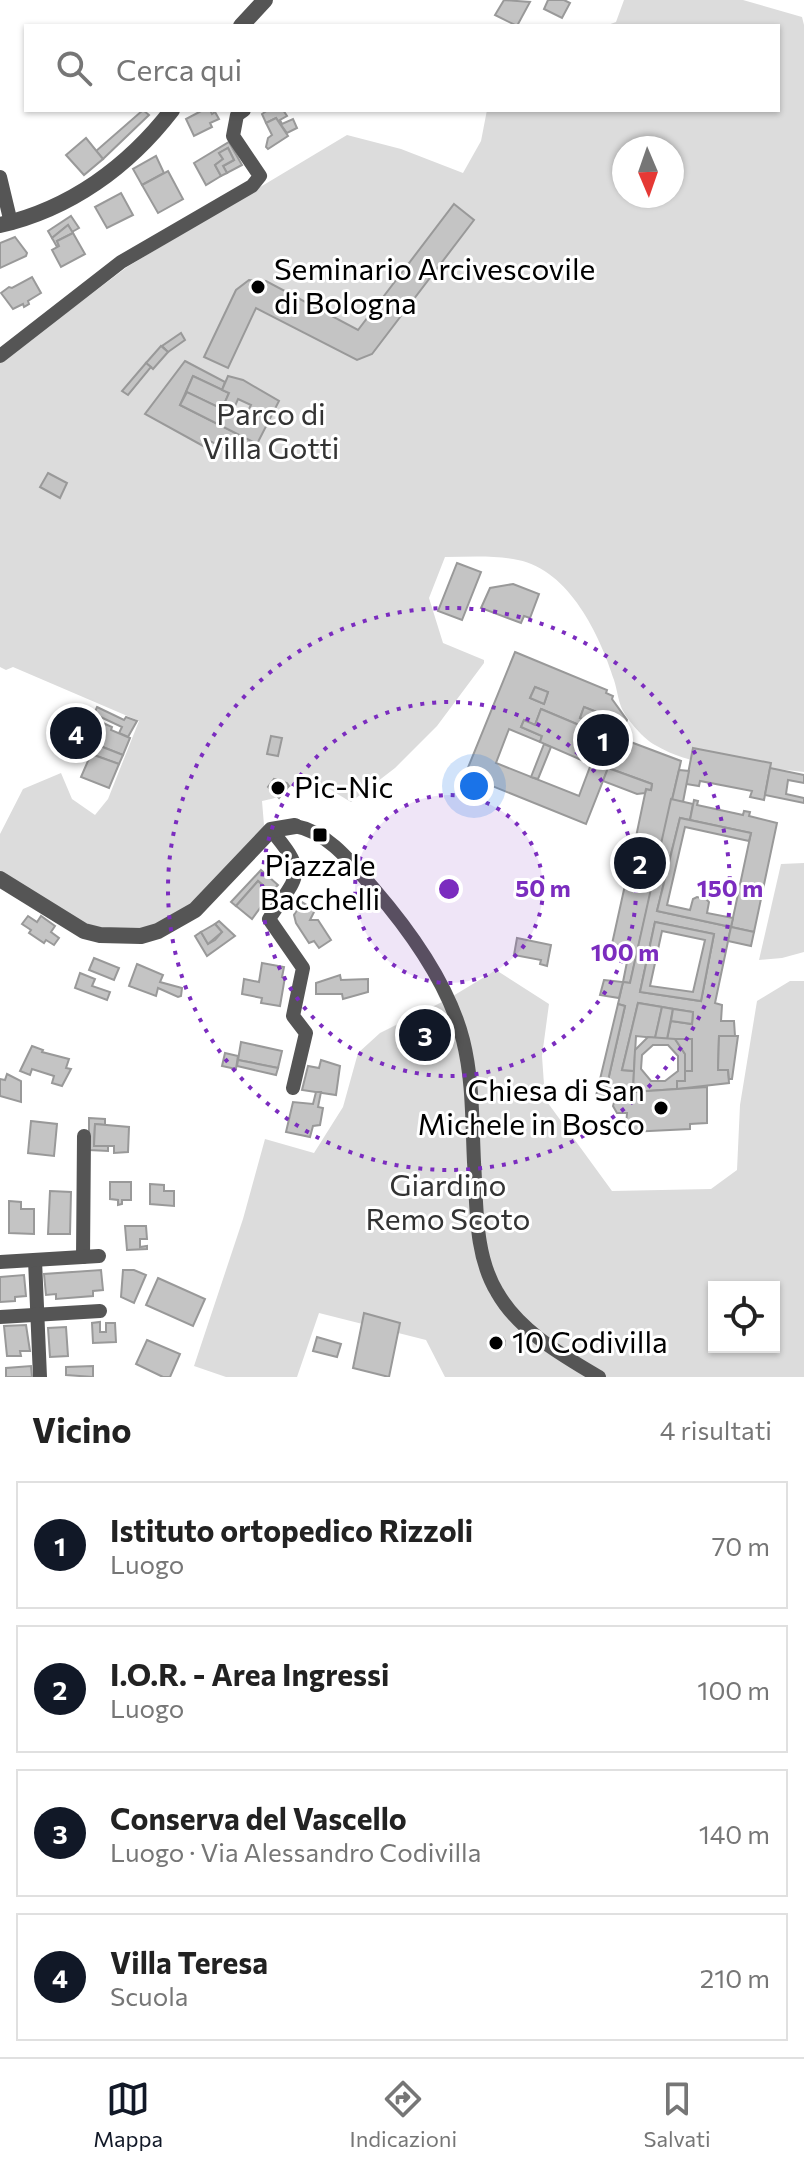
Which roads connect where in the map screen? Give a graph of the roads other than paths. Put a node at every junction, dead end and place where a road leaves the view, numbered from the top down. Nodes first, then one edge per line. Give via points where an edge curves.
1 (265, 0) edge
2 (243, 24) edge
3 (170, 112) edge
4 (241, 112) edge
5 (0, 177) edge
6 (5, 224) edge
7 (0, 356) edge
8 (302, 823) joint
9 (271, 830) junction
10 (0, 879) edge
11 (293, 1088) dead end
12 (84, 1136) dead end
13 (99, 1256) dead end
14 (83, 1257) junction
15 (35, 1260) junction
16 (0, 1262) edge
17 (100, 1311) dead end
18 (37, 1315) junction
19 (0, 1317) edge
20 (40, 1377) edge
21 (599, 1377) edge

1 - 2 street
3 - 6 street via 150,137 83,192 32,218
4 - 7 street via 233,136 260,176 252,186 121,262
5 - 6 street
8 - 9 street
8 - 21 street via 347,858 399,921 456,1019 468,1065 478,1225 497,1292 530,1330
9 - 10 street via 195,910 141,936 84,931
9 - 11 street via 297,870 269,919 303,968 293,1016 306,1033
12 - 14 street
13 - 14 street
14 - 15 street
15 - 16 street
15 - 18 street
17 - 18 street
18 - 19 street
18 - 20 street

